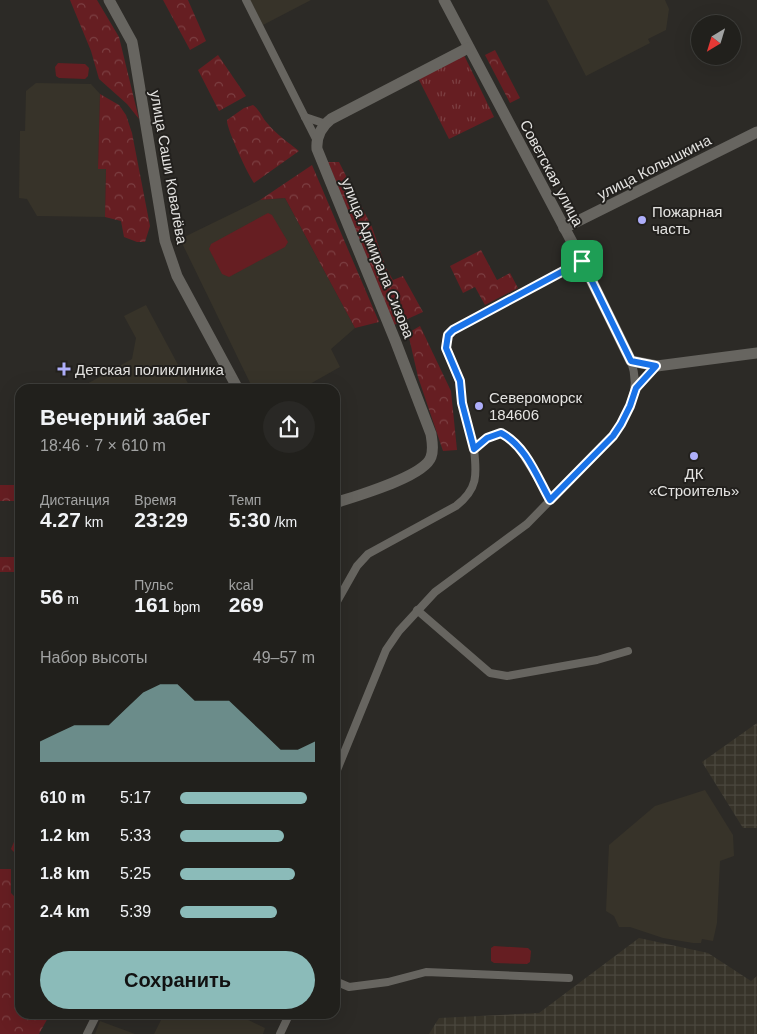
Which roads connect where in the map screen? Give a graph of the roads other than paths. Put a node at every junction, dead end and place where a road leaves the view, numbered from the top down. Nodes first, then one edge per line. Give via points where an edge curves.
1 (109, 0) edge
2 (246, 0) edge
3 (444, 0) edge
4 (468, 48) junction
5 (305, 117) junction
6 (326, 124) junction
7 (757, 132) edge
8 (316, 139) junction
9 (564, 228) junction
10 (582, 261) junction
11 (757, 353) edge
12 (631, 361) junction
13 (656, 366) junction
14 (235, 384) edge
15 (636, 388) junction
16 (474, 449) junction
17 (550, 500) junction
18 (340, 501) edge
19 (340, 596) edge
20 (417, 610) junction
21 (628, 651) dead end
22 (340, 763) edge
23 (569, 978) dead end
24 (340, 983) edge
25 (94, 1019) edge
26 (287, 1019) edge
27 (87, 1034) edge
28 (280, 1034) edge

1 - 14 street, улица Саши Ковалёва via 132,42 165,241 177,276
2 - 5 street
3 - 4 street, Советская улица
4 - 6 street
4 - 9 street, Советская улица
5 - 6 street
5 - 8 street
6 - 8 street
7 - 9 street, улица Колышкина
8 - 18 street, улица Адмирала Сизова via 317,149 431,434 433,450 431,459 421,469
9 - 10 street, Советская улица
10 - 12 street, Советская улица
10 - 16 street via 480,314 448,335 446,348 460,381
11 - 13 street
12 - 13 street
12 - 15 street via 636,374
13 - 15 street
15 - 17 street via 613,436
16 - 17 street via 487,438 501,433 507,436 522,452
16 - 19 street via 476,479 464,500 368,554 357,566
17 - 20 street via 527,524 435,592
20 - 21 street via 490,673 506,676 597,660
20 - 22 street via 386,650
23 - 24 street via 426,972 388,982 349,987
25 - 27 street
26 - 28 street

